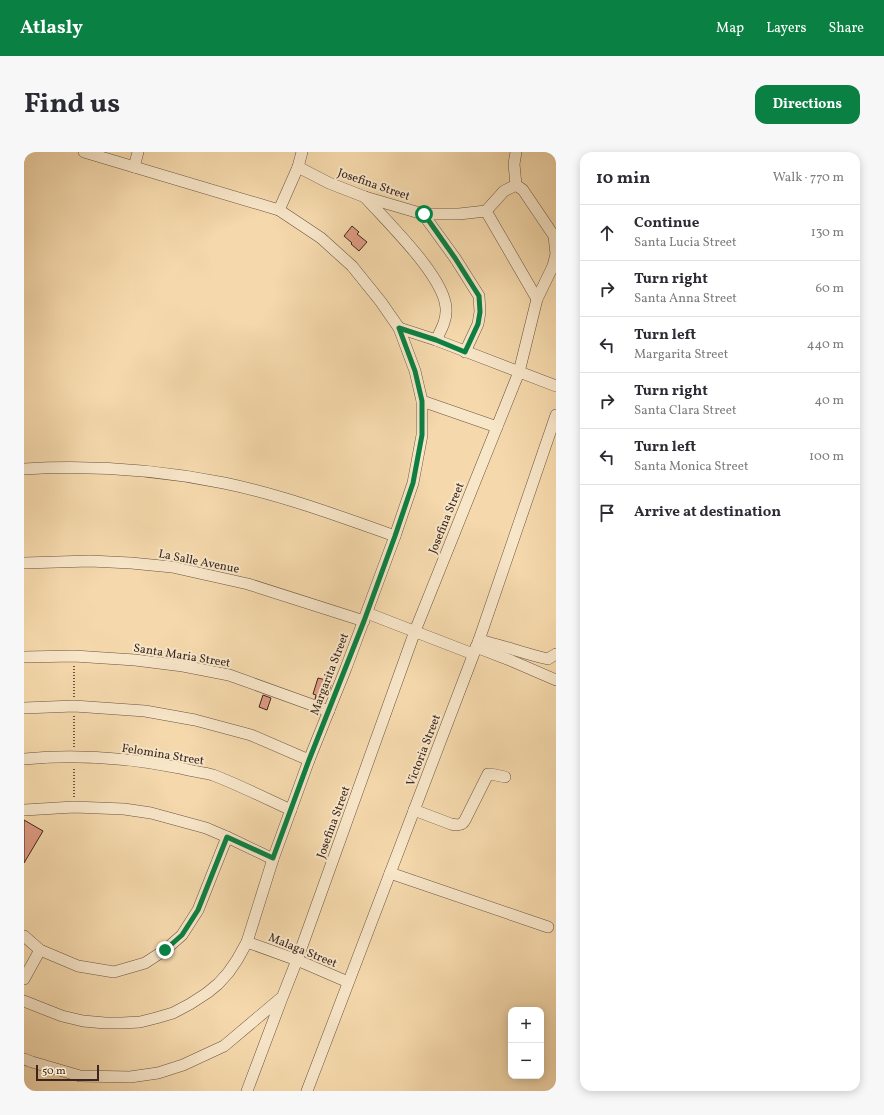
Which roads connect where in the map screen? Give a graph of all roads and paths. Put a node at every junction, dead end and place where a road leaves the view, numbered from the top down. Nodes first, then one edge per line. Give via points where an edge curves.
1 (84, 152) edge
2 (138, 152) edge
3 (302, 152) edge
4 (516, 152) edge
5 (134, 167) junction
6 (298, 167) junction
7 (516, 185) junction
8 (365, 197) junction
9 (279, 210) junction
10 (486, 211) junction
11 (424, 214) junction
12 (537, 299) junction
13 (399, 328) junction
14 (436, 340) junction
15 (465, 352) junction
16 (519, 372) junction
17 (556, 386) edge
18 (422, 401) junction
19 (556, 416) edge
20 (497, 426) junction
21 (24, 469) edge
22 (395, 536) junction
23 (24, 563) edge
24 (365, 617) junction
25 (415, 631) junction
26 (476, 647) junction
27 (556, 654) edge
28 (74, 656) junction
29 (24, 657) edge
30 (556, 680) edge
31 (74, 706) junction
32 (24, 708) edge
33 (329, 711) junction
34 (74, 757) junction
35 (24, 759) edge
36 (309, 760) junction
37 (505, 777) dead end
38 (74, 807) junction
39 (24, 810) edge
40 (291, 810) junction
41 (414, 810) junction
42 (227, 837) junction
43 (273, 858) junction
44 (390, 873) junction
45 (548, 927) dead end
46 (24, 936) edge
47 (247, 942) junction
48 (40, 950) junction
49 (297, 960) junction
50 (24, 979) edge
51 (348, 982) junction
52 (282, 998) junction
53 (24, 1001) edge
54 (24, 1059) edge
55 (247, 1091) edge
56 (307, 1091) edge

1 - 5 street, Margarita Street
2 - 5 street
3 - 6 street
4 - 7 street
5 - 9 street, Margarita Street
6 - 8 street, Josefina Street
6 - 9 street
7 - 10 street via 504,191
7 - 12 street, Josefina Street via 523,190 554,236 556,254 553,266
8 - 11 street, Josefina Street
8 - 14 street via 421,260 443,296 445,322
9 - 13 street, Margarita Street via 320,238 352,266
10 - 11 street, Josefina Street
10 - 12 street
11 - 15 street via 479,296 478,324
12 - 16 street, Josefina Street
13 - 14 street
13 - 18 street, Margarita Street via 415,371
14 - 15 street
15 - 16 street
16 - 17 street
16 - 20 street, Josefina Street
18 - 20 street
18 - 22 street, Margarita Street via 422,435 413,483
19 - 26 street, Victoria Street
20 - 25 street, Josefina Street
21 - 22 street via 109,468 217,482 335,514
22 - 24 street, Margarita Street
23 - 24 street, La Salle Avenue via 131,563 172,567 248,584
24 - 25 street, La Salle Avenue
24 - 33 street, Margarita Street
25 - 26 street, La Salle Avenue
25 - 49 street, Josefina Street
26 - 27 street via 494,643 548,659
26 - 30 street
26 - 41 street, Victoria Street
28 - 29 street, Santa Maria Street
28 - 31 path
28 - 33 street, Santa Maria Street via 135,660 228,675
31 - 32 street
31 - 34 path
31 - 36 street via 145,711 195,720 251,735
33 - 36 street, Margarita Street
34 - 35 street, Felomina Street
34 - 38 path
34 - 40 street, Felomina Street via 137,761 211,775
36 - 40 street, Margarita Street
37 - 41 street via 488,774 462,824 451,824
38 - 39 street
38 - 42 street via 151,813 206,828
40 - 43 street, Margarita Street
41 - 44 street, Victoria Street
42 - 43 street
42 - 48 street via 198,910 182,935 145,963 114,972 78,966
43 - 47 street, Margarita Street
44 - 45 street
44 - 51 street, Victoria Street
46 - 48 street
47 - 49 street, Malaga Street
47 - 53 street, Margarita Street via 228,974 218,984 190,1004 156,1018 122,1023 84,1021 62,1016
48 - 50 street
49 - 51 street, Malaga Street
49 - 52 street, Josefina Street
51 - 56 street, Victoria Street
52 - 54 street via 224,1046 183,1065 158,1073 130,1077 80,1076
52 - 55 street, Josefina Street

